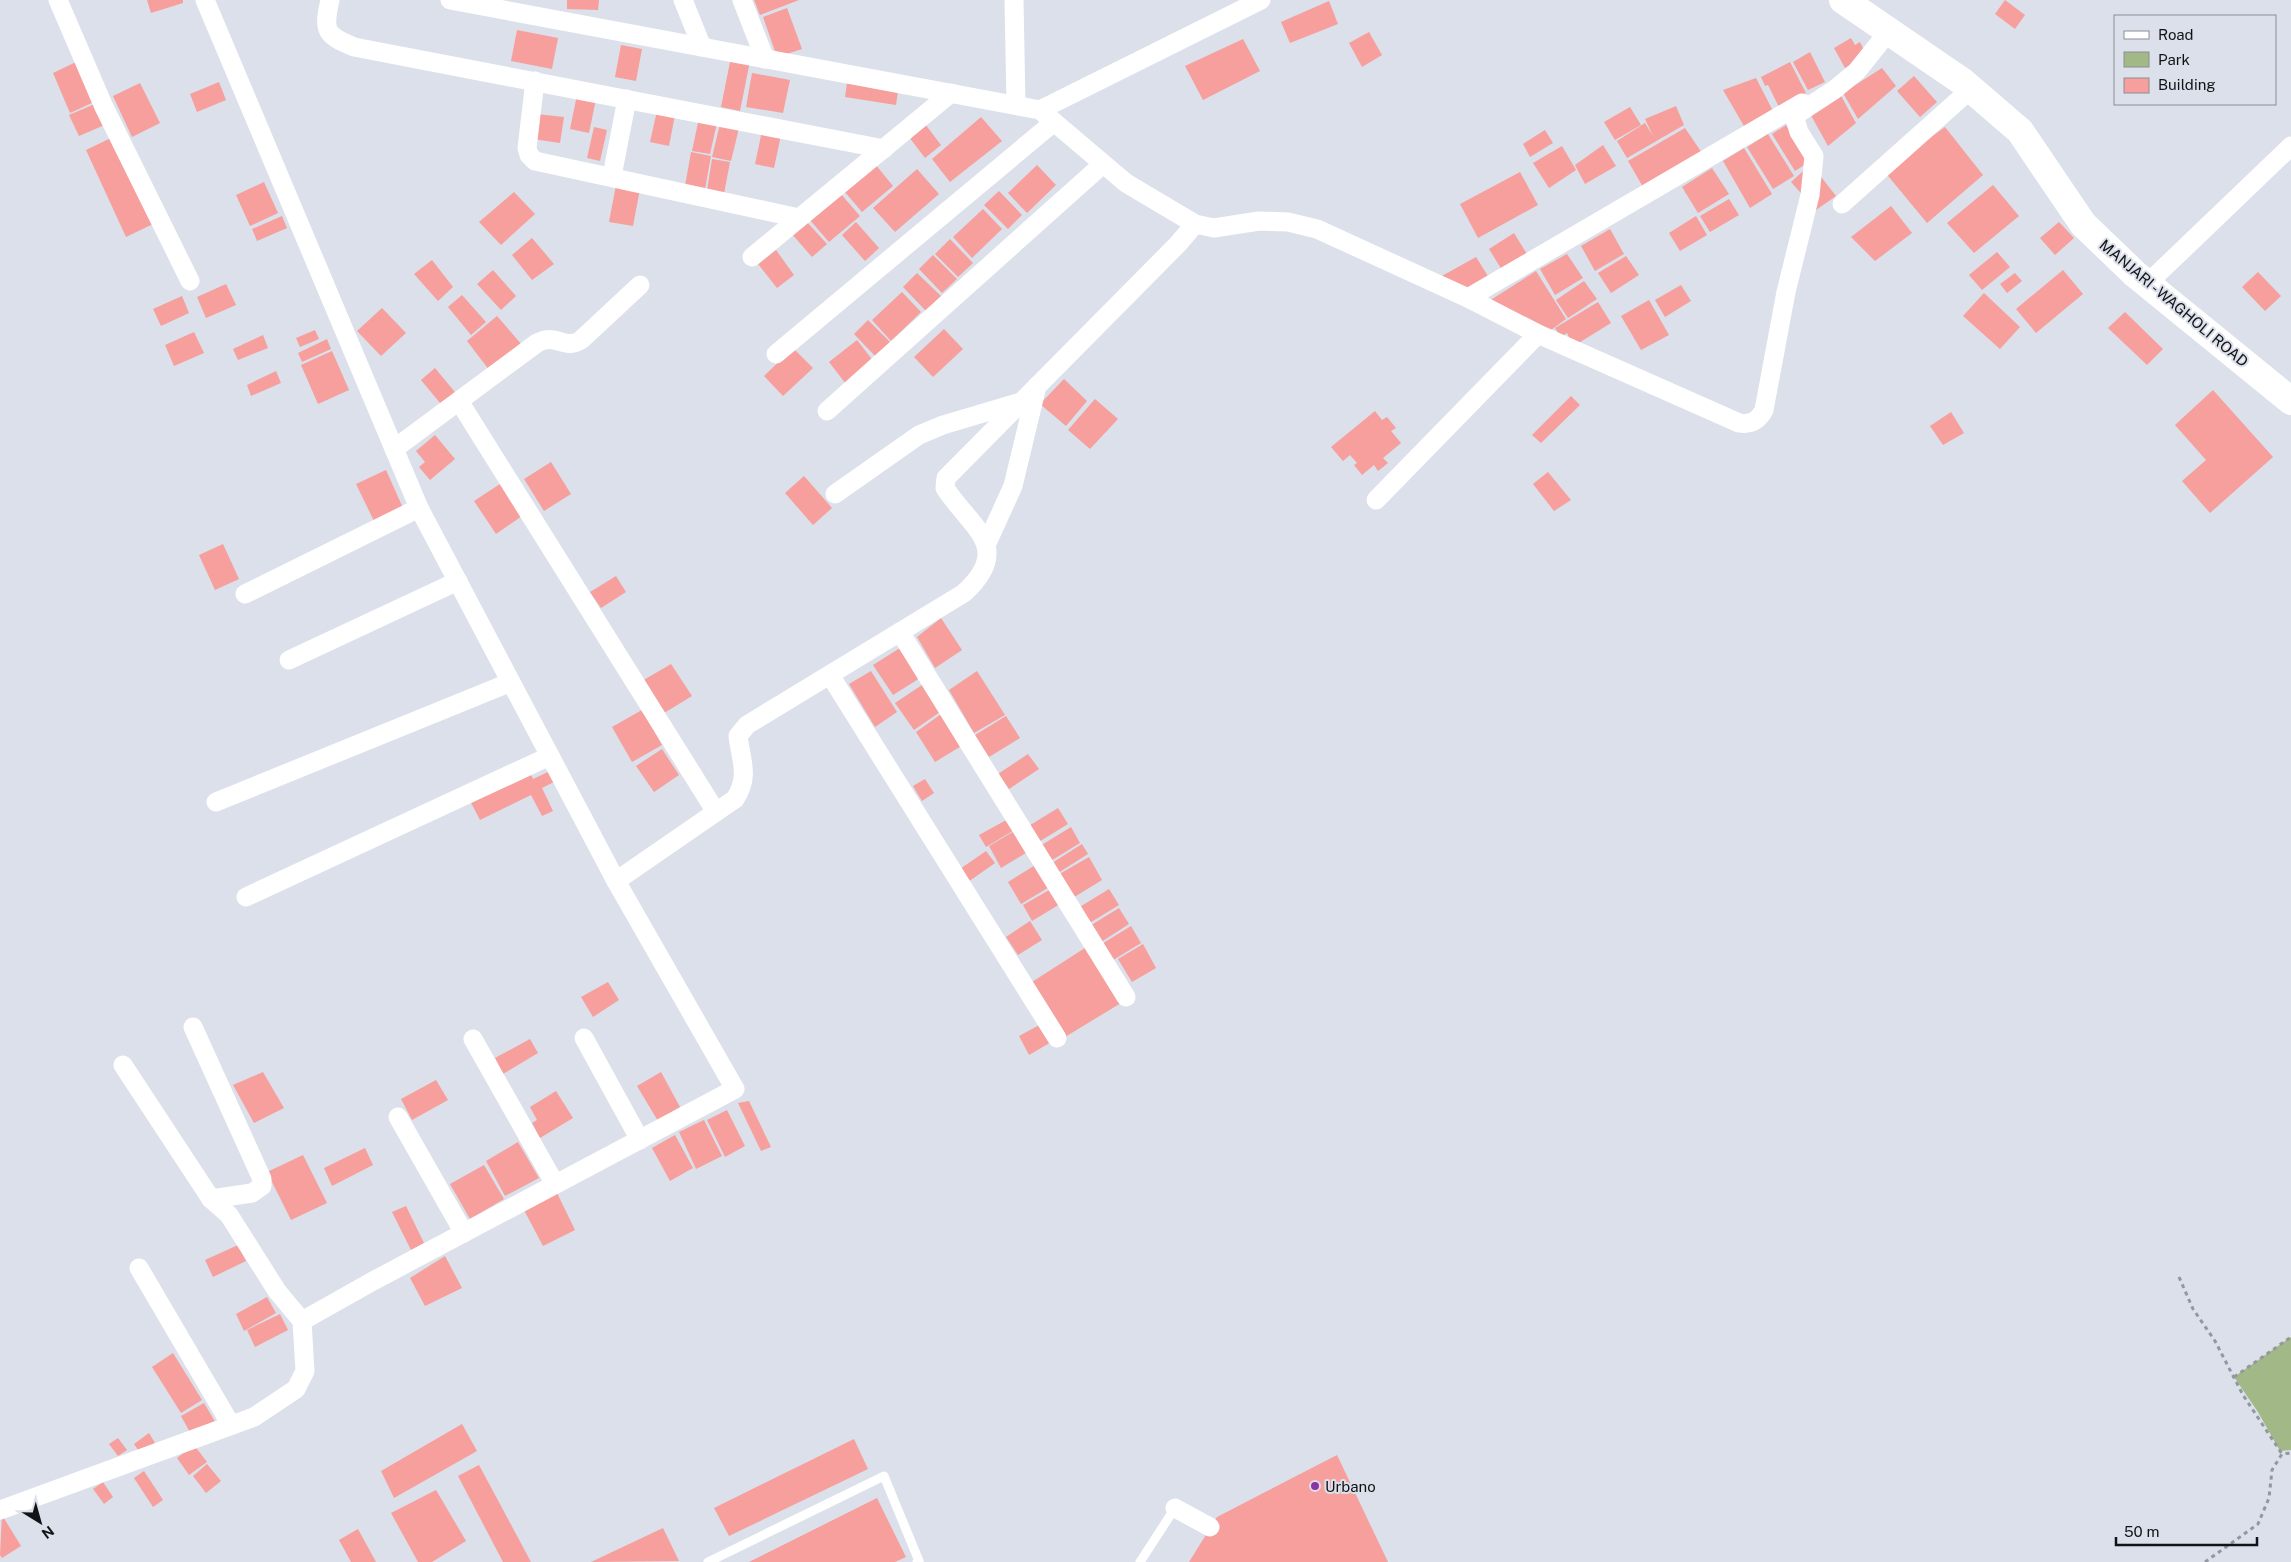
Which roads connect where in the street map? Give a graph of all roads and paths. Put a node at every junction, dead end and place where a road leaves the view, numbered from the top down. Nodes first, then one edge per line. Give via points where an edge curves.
1 (58, 0) edge
2 (205, 0) edge
3 (330, 0) edge
4 (450, 0) edge
5 (683, 0) edge
6 (742, 0) edge
7 (1014, 0) edge
8 (1261, 0) edge
9 (1843, 0) edge
10 (1889, 31) junction
11 (702, 47) junction
12 (765, 59) junction
13 (1858, 71) junction
14 (535, 81) junction
15 (1971, 89) junction
16 (951, 93) junction
17 (627, 99) junction
18 (1016, 105) junction
19 (1047, 116) junction
20 (2291, 146) edge
21 (884, 149) junction
22 (1103, 164) junction
23 (612, 176) junction
24 (1842, 204) dead end
25 (799, 218) junction
26 (1195, 224) junction
27 (752, 257) dead end
28 (190, 281) dead end
29 (2147, 284) junction
30 (640, 285) dead end
31 (1468, 298) junction
32 (1538, 334) junction
33 (776, 354) dead end
34 (1038, 385) junction
35 (459, 401) junction
36 (2291, 401) edge
37 (1021, 402) junction
38 (827, 411) dead end
39 (394, 449) junction
40 (835, 494) dead end
41 (1376, 500) dead end
42 (419, 508) junction
43 (987, 543) junction
44 (458, 581) junction
45 (245, 594) dead end
46 (900, 632) junction
47 (289, 660) dead end
48 (830, 675) junction
49 (511, 682) junction
50 (550, 756) junction
51 (216, 802) dead end
52 (716, 812) junction
53 (616, 881) junction
54 (246, 897) dead end
55 (1126, 997) dead end
56 (193, 1027) dead end
57 (584, 1038) dead end
58 (1057, 1038) dead end
59 (473, 1039) dead end
60 (123, 1065) dead end
61 (398, 1116) dead end
62 (640, 1140) junction
63 (555, 1184) junction
64 (211, 1199) junction
65 (464, 1233) junction
66 (139, 1268) dead end
67 (2179, 1277) dead end
68 (302, 1321) junction
69 (2291, 1337) edge
70 (2234, 1377) junction
71 (231, 1425) junction
72 (2282, 1454) junction
73 (2291, 1454) edge
74 (1175, 1508) joint
75 (0, 1510) edge
76 (1210, 1528) dead end
77 (720, 1559) edge
78 (708, 1562) edge
79 (917, 1562) edge
80 (1140, 1562) edge
81 (2205, 1562) edge

1 - 28 street via 104,107
2 - 39 street
3 - 14 street via 326,28 331,36 354,47
4 - 11 street
5 - 11 street
6 - 12 street
7 - 18 street
8 - 19 street
9 - 10 main road, MANJARI - WAGHOLI ROAD
10 - 13 street
10 - 15 main road, MANJARI - WAGHOLI ROAD
11 - 12 street
12 - 16 street
13 - 31 street
13 - 32 street via 1794,116 1799,132 1814,156 1810,194 1786,292 1764,410 1755,421 1739,423
14 - 17 street
14 - 23 street via 527,138 529,155 543,163
15 - 24 street
15 - 29 main road, MANJARI - WAGHOLI ROAD via 2020,131 2083,224
16 - 18 street
16 - 21 street
17 - 21 street
17 - 23 street
18 - 19 street
19 - 22 street
19 - 33 street
20 - 29 street
21 - 25 street
22 - 26 street via 1126,183
22 - 38 street
23 - 25 street
25 - 27 street
26 - 31 street via 1214,228 1259,221 1303,224
26 - 34 street
29 - 36 main road, MANJARI - WAGHOLI ROAD
30 - 35 street via 581,340 564,344 547,338
31 - 32 street
32 - 41 street
34 - 37 street
34 - 43 street via 1012,486
35 - 39 street
35 - 52 street
37 - 40 street via 919,435
37 - 43 street via 944,481 950,495
39 - 42 street
42 - 44 street
42 - 45 street
43 - 46 street via 988,555 978,580
44 - 47 street
44 - 49 street
46 - 48 street
46 - 55 street
48 - 52 street via 742,730 738,736 743,787 735,799
48 - 58 street
49 - 50 street
49 - 51 street
50 - 53 street
50 - 54 street
52 - 53 street
53 - 62 street via 735,1089
56 - 64 street via 262,1179 262,1186 252,1194
57 - 62 street
59 - 63 street
60 - 64 street
61 - 65 street
62 - 63 street
63 - 65 street
64 - 68 street via 229,1215 277,1292
65 - 68 street
66 - 71 street
67 - 70 path via 2193,1309
68 - 71 street via 305,1371 296,1389 254,1417
69 - 70 path
70 - 72 path
71 - 75 street
72 - 73 path
72 - 81 path via 2272,1470 2270,1498 2258,1524
74 - 76 street
74 - 80 lane
77 - 78 lane
77 - 79 lane via 884,1476

